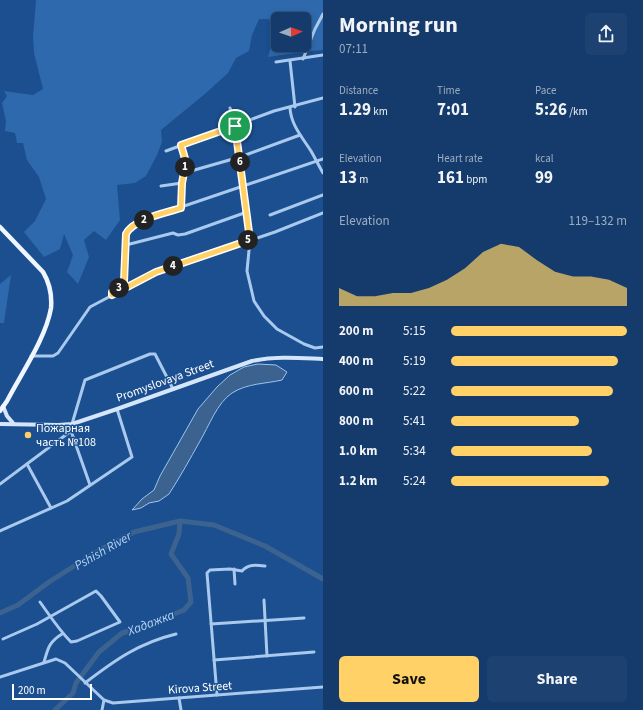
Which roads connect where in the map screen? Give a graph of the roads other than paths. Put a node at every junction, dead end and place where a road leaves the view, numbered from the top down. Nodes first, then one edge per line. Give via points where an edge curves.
1 (323, 14) edge
2 (323, 55) edge
3 (303, 59) junction
4 (290, 60) junction
5 (276, 62) dead end
6 (323, 98) edge
7 (295, 107) junction
8 (230, 108) dead end
9 (290, 108) junction
10 (235, 126) junction
11 (300, 136) junction
12 (181, 145) junction
13 (166, 151) dead end
14 (240, 157) junction
15 (323, 159) edge
16 (317, 162) junction
17 (184, 173) junction
18 (323, 174) edge
19 (182, 183) junction
20 (161, 186) dead end
21 (244, 187) junction
22 (323, 195) edge
23 (181, 208) junction
24 (247, 212) junction
25 (323, 214) edge
26 (270, 215) dead end
27 (0, 227) edge
28 (250, 240) junction
29 (126, 245) junction
30 (112, 295) junction
31 (323, 347) edge
32 (31, 356) junction
33 (323, 359) edge
34 (173, 389) junction
35 (3, 406) junction
36 (117, 409) junction
37 (0, 411) edge
38 (0, 424) edge
39 (13, 424) junction
40 (72, 424) junction
41 (71, 431) junction
42 (27, 464) junction
43 (0, 484) edge
44 (90, 485) junction
45 (51, 508) junction
46 (0, 531) edge
47 (265, 566) dead end
48 (234, 569) junction
49 (235, 584) dead end
50 (264, 600) dead end
51 (40, 602) dead end
52 (51, 616) junction
53 (304, 618) dead end
54 (265, 621) junction
55 (211, 624) junction
56 (62, 634) junction
57 (176, 634) dead end
58 (3, 639) dead end
59 (314, 652) dead end
60 (267, 656) junction
61 (214, 660) junction
62 (44, 662) junction
63 (0, 677) edge
64 (84, 682) junction
65 (323, 687) edge
66 (217, 695) junction
67 (179, 698) junction
68 (104, 700) junction
69 (102, 710) edge
70 (181, 710) edge

1 - 3 street
2 - 3 street
3 - 4 street
4 - 5 street
4 - 7 street
6 - 7 street
7 - 9 street
8 - 10 street
9 - 10 street via 274,111
9 - 11 street via 290,116
10 - 12 street
10 - 14 street
11 - 14 street
11 - 16 street
12 - 13 street
12 - 17 street via 186,162
14 - 17 street
14 - 21 street
15 - 16 street
16 - 18 street
16 - 21 street
17 - 19 street
19 - 20 street
19 - 23 street
21 - 23 street
21 - 24 street
22 - 26 street
23 - 29 street via 133,225 126,234
24 - 28 street
24 - 29 street via 185,234 178,235 173,232
25 - 28 street
27 - 32 main road via 34,261 48,281 51,307 45,329
28 - 30 street via 156,272
28 - 31 street via 247,271 254,301 264,316 277,329 304,344 315,348
29 - 30 street via 124,282 112,292
30 - 32 street via 90,307 58,353 53,356
32 - 35 main road
33 - 34 main road, Promyslovaya Street via 285,357 252,361
34 - 36 main road, Promyslovaya Street
34 - 40 street via 155,354 150,354 85,380
35 - 37 main road
35 - 39 main road
36 - 40 main road, Promyslovaya Street
36 - 44 street via 132,457
38 - 39 main road, Promyslovaya Street
39 - 40 main road, Promyslovaya Street
40 - 41 street
41 - 42 street
41 - 44 street
42 - 43 street
42 - 45 street
44 - 45 street via 67,501
45 - 46 street
47 - 48 street via 254,565 242,571
48 - 49 street
48 - 55 street via 210,570 207,573
50 - 54 street
51 - 52 street
52 - 56 street
52 - 56 street via 96,591 120,622 77,641 71,642
52 - 58 street
53 - 54 street
54 - 55 street
54 - 60 street
55 - 61 street
56 - 62 street via 49,646
57 - 64 street via 156,639 124,655
59 - 60 street
60 - 61 street
61 - 66 street
62 - 63 street
62 - 64 street via 56,659 62,661
64 - 68 street
65 - 66 street, Kirova Street
66 - 67 street, Kirova Street
67 - 68 street, Kirova Street via 113,703
67 - 70 street
68 - 69 street

